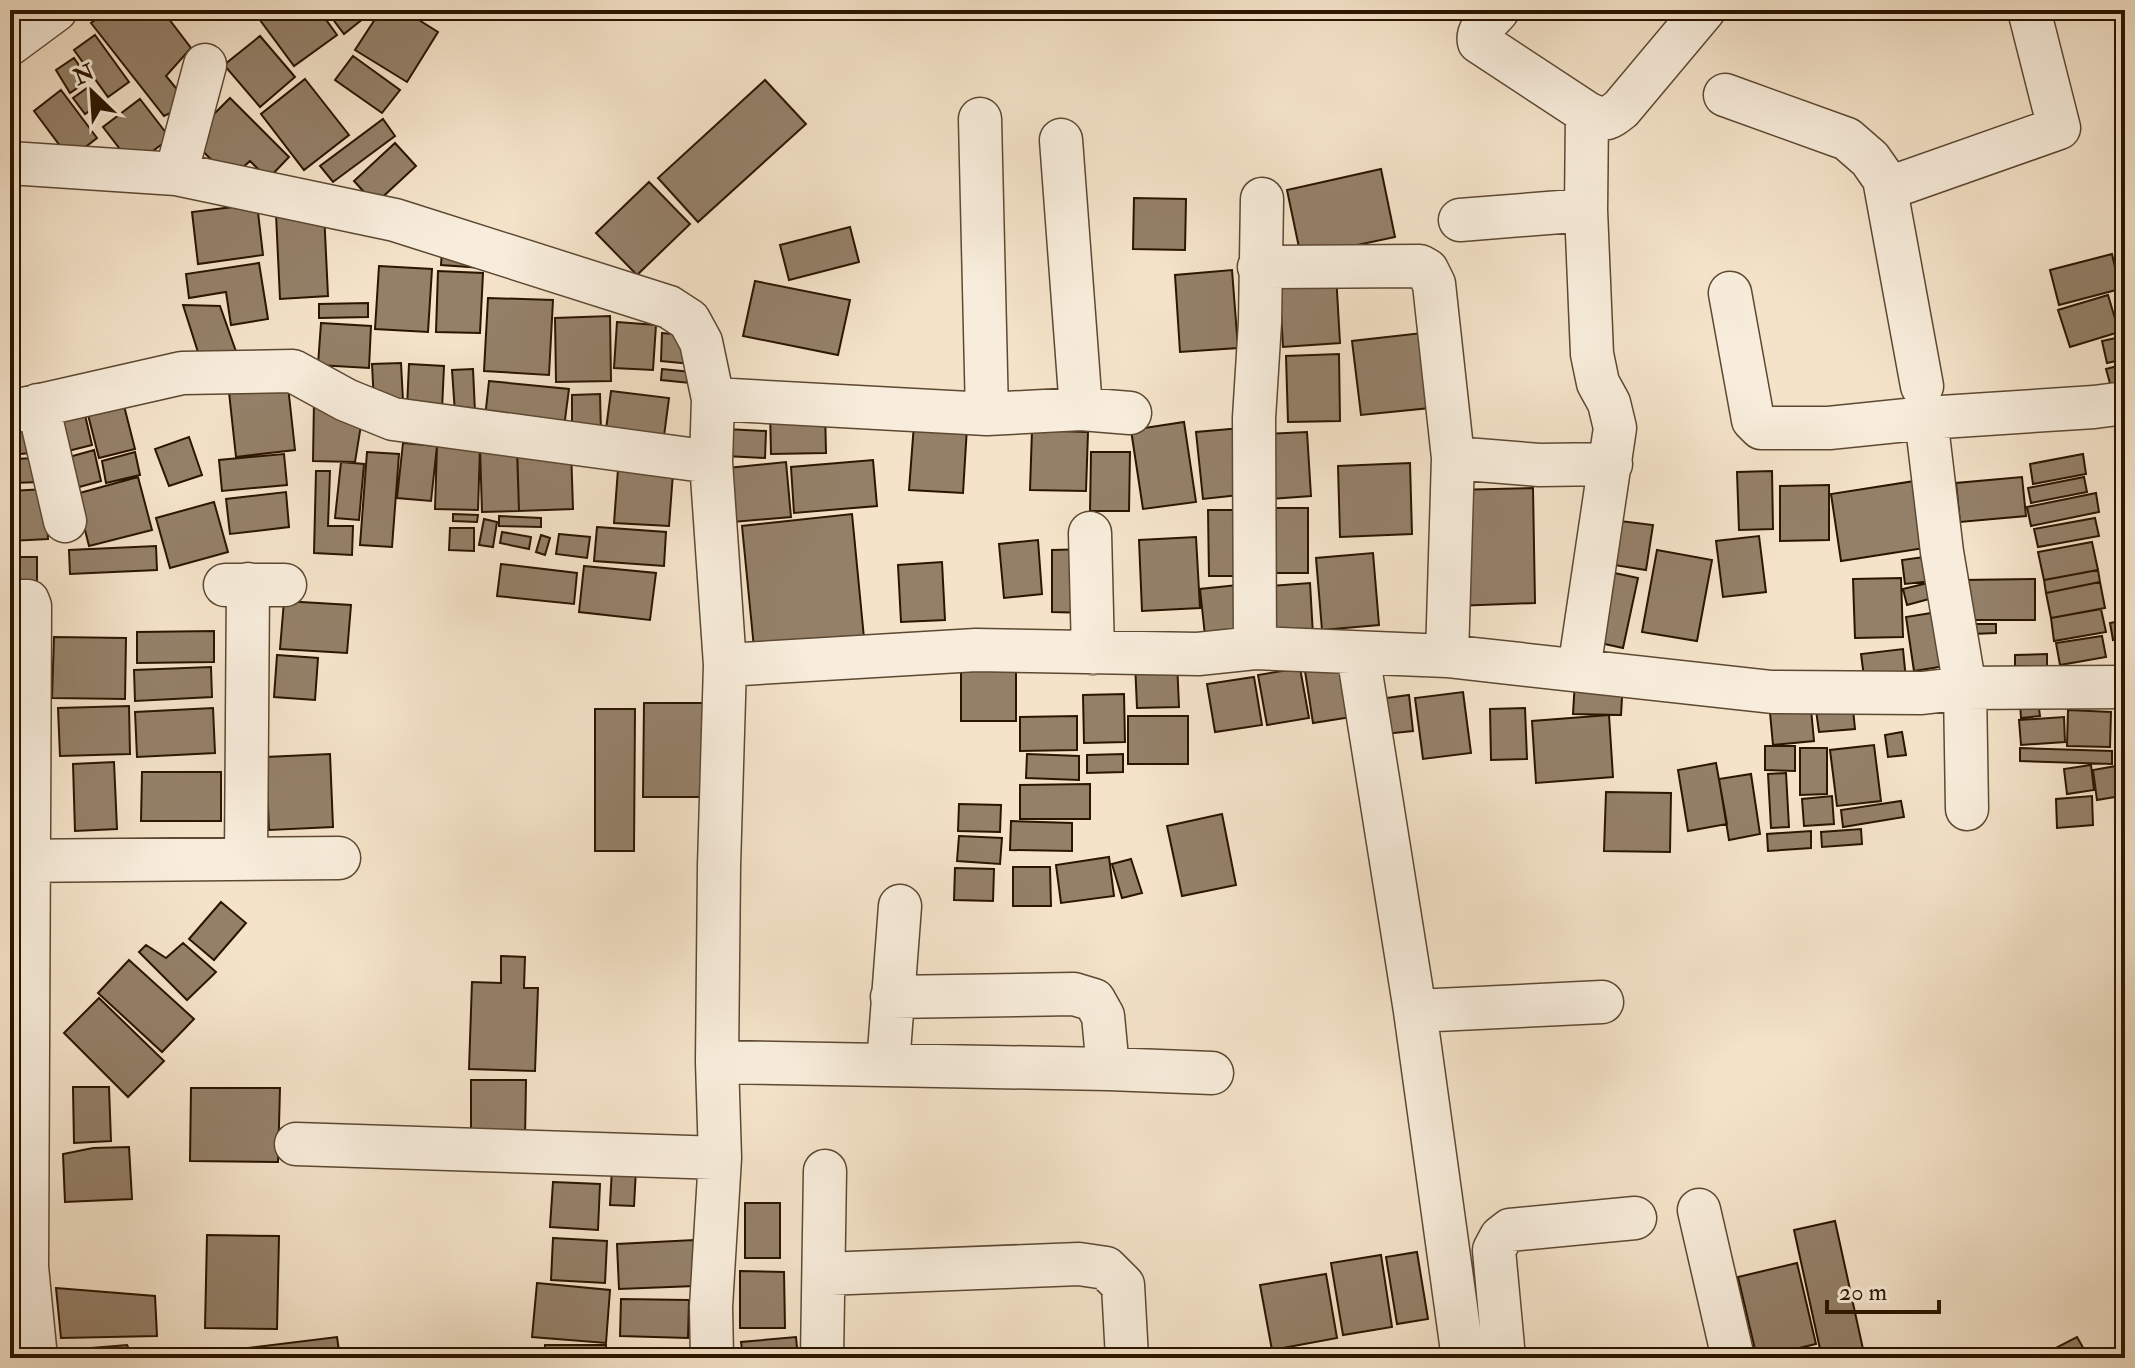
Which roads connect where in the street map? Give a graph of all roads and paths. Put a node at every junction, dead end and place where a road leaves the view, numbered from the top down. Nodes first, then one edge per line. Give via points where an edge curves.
1 (56, 10) edge
2 (1498, 10) edge
3 (1704, 10) edge
4 (2035, 12) edge
5 (10, 44) edge
6 (205, 65) dead end
7 (1725, 95) dead end
8 (1587, 113) junction
9 (980, 119) dead end
10 (1061, 140) dead end
11 (10, 163) edge
12 (176, 174) junction
13 (1886, 189) junction
14 (1262, 199) dead end
15 (1586, 210) junction
16 (1460, 220) dead end
17 (1259, 267) junction
18 (1730, 293) dead end
19 (713, 399) junction
20 (1924, 402) junction
21 (2125, 403) edge
22 (24, 408) edge
23 (1081, 409) junction
24 (1130, 413) dead end
25 (987, 414) junction
26 (1453, 458) junction
27 (711, 462) junction
28 (1611, 464) junction
29 (65, 521) dead end
30 (1090, 533) dead end
31 (253, 585) dead end
32 (10, 601) edge
33 (1255, 648) junction
34 (1093, 653) junction
35 (1358, 654) junction
36 (1447, 656) junction
37 (725, 665) junction
38 (1579, 670) junction
39 (2125, 687) edge
40 (1965, 688) junction
41 (1967, 809) dead end
42 (246, 858) junction
43 (339, 858) dead end
44 (20, 861) edge
45 (900, 906) dead end
46 (892, 997) junction
47 (1602, 1002) dead end
48 (1415, 1011) junction
49 (717, 1062) junction
50 (888, 1065) junction
51 (1108, 1069) junction
52 (1212, 1073) dead end
53 (296, 1144) dead end
54 (720, 1158) junction
55 (825, 1171) dead end
56 (1699, 1210) dead end
57 (1635, 1218) dead end
58 (824, 1274) junction
59 (36, 1358) edge
60 (712, 1358) edge
61 (822, 1358) edge
62 (1127, 1358) edge
63 (1463, 1358) edge
64 (1504, 1358) edge
65 (1733, 1358) edge

1 - 5 street
2 - 8 street via 1479,32 1479,42
3 - 8 street via 1621,109 1606,119
4 - 13 street via 2059,128
6 - 12 street
7 - 13 street via 1847,139 1870,159
8 - 15 street
9 - 25 street
10 - 23 street
11 - 12 street
12 - 19 street via 395,220 669,307 689,320 701,342
13 - 20 street
14 - 17 street
15 - 16 street
15 - 28 street via 1592,354 1615,428
17 - 26 street via 1427,270 1434,284
17 - 33 street
18 - 20 street via 1756,425 1829,428
19 - 25 street
19 - 27 street
20 - 21 street via 2094,407
20 - 40 street
22 - 27 street via 182,373 293,371 393,419
22 - 29 street
23 - 24 street
23 - 25 street
26 - 28 street
26 - 36 street
27 - 37 street
28 - 38 street
30 - 34 street
31 - 42 street
32 - 44 street via 28,601 30,606
33 - 34 street via 1198,654
33 - 35 street
34 - 37 street via 976,650
35 - 36 street
35 - 48 street
36 - 38 street
37 - 49 street
38 - 40 street via 1772,692 1922,693
39 - 40 street
40 - 41 street
42 - 43 street
42 - 44 street
44 - 59 street via 27,1267
45 - 46 street
46 - 50 street
46 - 51 street via 1074,994 1094,1000 1103,1016
47 - 48 street
48 - 63 street
49 - 50 street
49 - 54 street
50 - 51 street
51 - 52 street
53 - 54 street
54 - 60 street
55 - 58 street
56 - 65 street
57 - 64 street via 1510,1230 1501,1237 1494,1250
58 - 61 street
58 - 62 street via 1079,1264 1106,1268 1123,1285

